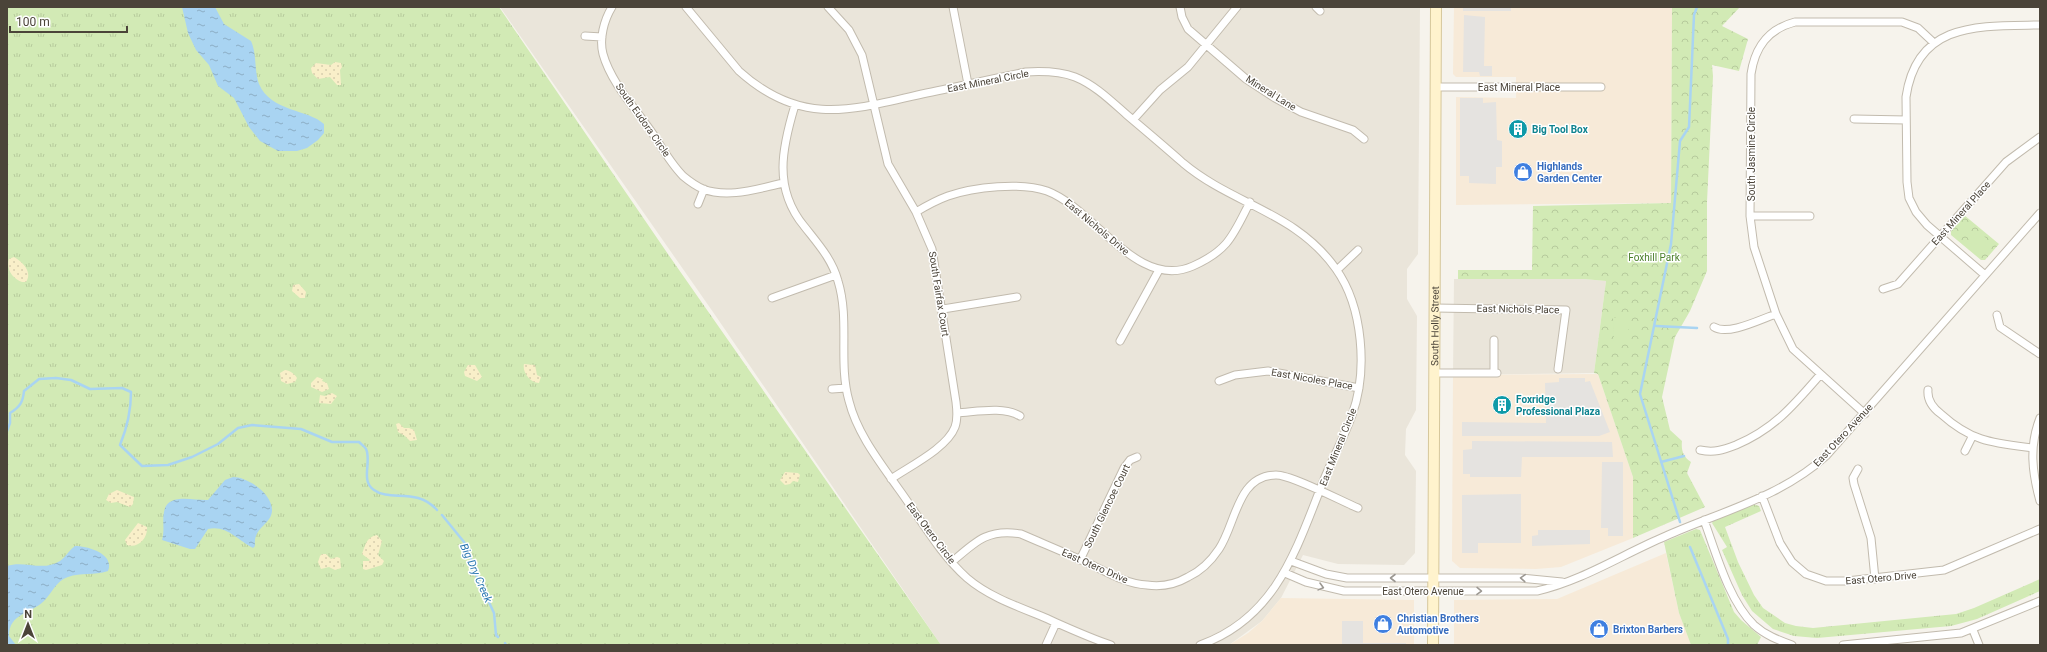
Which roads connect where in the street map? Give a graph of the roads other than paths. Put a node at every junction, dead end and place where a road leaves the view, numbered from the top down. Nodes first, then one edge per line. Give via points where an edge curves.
1 (612, 7) edge
2 (686, 7) edge
3 (828, 7) edge
4 (953, 7) edge
5 (1180, 7) edge
6 (1237, 7) edge
7 (1436, 7) edge
8 (2040, 25) edge
9 (585, 36) dead end
10 (602, 37) junction
11 (1934, 43) junction
12 (1206, 44) junction
13 (968, 84) junction
14 (1436, 87) junction
15 (1602, 87) dead end
16 (795, 105) junction
17 (874, 105) junction
18 (1854, 119) dead end
19 (1134, 120) junction
20 (1906, 120) junction
21 (2040, 137) edge
22 (1364, 139) dead end
23 (784, 182) junction
24 (704, 189) junction
25 (1250, 202) junction
26 (698, 204) dead end
27 (916, 212) junction
28 (2040, 213) edge
29 (1750, 216) junction
30 (1810, 216) dead end
31 (1940, 237) junction
32 (1358, 250) dead end
33 (1159, 270) junction
34 (1337, 270) junction
35 (836, 275) junction
36 (1986, 275) junction
37 (1883, 289) dead end
38 (1017, 297) dead end
39 (772, 298) dead end
40 (1435, 308) junction
41 (943, 309) junction
42 (1776, 314) junction
43 (1997, 315) dead end
44 (1714, 326) dead end
45 (1494, 340) dead end
46 (1120, 341) dead end
47 (2040, 354) edge
48 (1558, 369) dead end
49 (1434, 373) junction
50 (1820, 375) junction
51 (1219, 381) dead end
52 (846, 388) junction
53 (1359, 388) junction
54 (832, 389) dead end
55 (1928, 390) dead end
56 (957, 413) junction
57 (1865, 414) junction
58 (1020, 416) dead end
59 (2040, 418) edge
60 (1972, 436) junction
61 (2033, 448) junction
62 (1700, 450) dead end
63 (1965, 451) dead end
64 (1137, 456) dead end
65 (1858, 469) dead end
66 (891, 479) junction
67 (1319, 492) junction
68 (1762, 496) junction
69 (2040, 501) edge
70 (1358, 508) dead end
71 (1704, 520) junction
72 (2040, 529) edge
73 (1080, 560) junction
74 (1291, 561) junction
75 (952, 562) junction
76 (1285, 573) junction
77 (1433, 576) junction
78 (1874, 579) junction
79 (1562, 582) junction
80 (1433, 591) junction
81 (2040, 601) edge
82 (1056, 623) junction
83 (1973, 630) junction
84 (1892, 642) edge
85 (1046, 645) edge
86 (1111, 645) edge
87 (1200, 645) edge
88 (1433, 645) edge
89 (1792, 645) edge
90 (1842, 645) edge
91 (1979, 645) edge

1 - 10 street, South Eudora Circle via 606,18
2 - 16 street, East Mineral Circle via 743,75 767,92
3 - 17 street, South Fairfax Court via 849,30 862,55
4 - 13 street
5 - 12 street, Mineral Lane via 1184,24
6 - 12 street
7 - 14 main road, South Holly Street
8 - 11 street via 1965,28
9 - 10 street
10 - 24 street, South Eudora Circle via 605,60 622,90 677,169 690,182
11 - 20 street via 1917,64 1908,86
11 - 29 street, South Jasmine Circle via 1918,28 1888,21 1795,22 1769,34 1756,52 1751,74
12 - 19 street via 1188,67 1160,90
12 - 22 street, Mineral Lane via 1246,79 1275,98 1312,116 1353,130
13 - 17 street, East Mineral Circle
13 - 19 street, East Mineral Circle via 1026,72 1059,73 1087,82
14 - 15 street, East Mineral Place
14 - 40 main road, South Holly Street
16 - 17 street, East Mineral Circle via 824,110
16 - 23 street, East Otero Circle via 783,147
17 - 27 street, South Fairfax Court via 888,164
18 - 20 street
19 - 25 street, East Mineral Circle via 1187,166
20 - 31 street via 1909,198 1921,219
21 - 31 street, East Mineral Place via 2006,162
23 - 24 street, South Eudora Circle via 733,193
23 - 35 street, East Otero Circle via 788,200 798,218 828,257
24 - 26 street
25 - 33 street, East Nichols Drive via 1230,240 1215,255 1188,268 1175,271
25 - 34 street, East Mineral Circle via 1295,227 1314,243
27 - 33 street, East Nichols Drive via 954,194 1003,186 1037,188 1066,200 1135,258
27 - 41 street, South Fairfax Court via 935,258
28 - 36 street, East Otero Avenue
29 - 30 street
29 - 42 street, South Jasmine Circle via 1754,247
31 - 36 street
31 - 37 street, East Mineral Place via 1898,284
32 - 34 street
33 - 46 street
34 - 53 street, East Mineral Circle via 1352,306 1359,334
35 - 39 street
35 - 52 street, East Otero Circle via 843,303
36 - 57 street, East Otero Avenue
38 - 41 street
40 - 48 street, East Nichols Place via 1566,310
40 - 49 main road, South Holly Street
41 - 56 street, South Fairfax Court
42 - 44 street via 1732,329 1719,330
42 - 50 street, South Jasmine Circle via 1793,349
43 - 47 street via 2000,327
45 - 49 street via 1495,373
49 - 77 main road, South Holly Street
50 - 57 street, South Jasmine Circle
50 - 62 street via 1783,416 1764,431 1716,452
51 - 53 street, East Nicoles Place via 1235,375 1268,371
52 - 54 street
52 - 66 street, East Otero Circle via 860,430
53 - 67 street, East Mineral Circle via 1352,415
55 - 60 street via 1928,398 1935,409 1959,429
56 - 58 street via 1002,411
56 - 66 street, South Fairfax Court via 955,426 949,438
57 - 68 street, East Otero Avenue via 1814,467 1782,488
59 - 61 street
60 - 61 street via 1989,442
60 - 63 street
61 - 69 street via 2033,473
64 - 73 street, South Glencoe Court via 1124,468
65 - 78 street via 1854,484 1871,538
66 - 75 street, East Otero Circle
67 - 70 street, East Otero Drive
67 - 73 street, East Otero Drive via 1283,476 1258,479 1244,493 1220,548 1211,560 1195,574 1173,583 1156,586 1136,584
67 - 74 street, East Mineral Circle
68 - 71 street, East Otero Avenue
68 - 78 street, East Otero Drive via 1780,544 1799,569 1814,578 1826,581
71 - 79 street, East Otero Avenue
71 - 89 street via 1735,598 1744,612 1764,632
72 - 78 street, East Otero Drive via 1944,570
73 - 75 street, East Otero Drive via 1021,534 1010,532 983,537
74 - 76 street, East Mineral Circle
77 -> 74 street, East Otero Avenue via 1337,577
75 - 82 street, East Otero Circle via 968,579 987,591
76 -> 80 street, East Otero Avenue via 1335,590
76 - 87 street via 1268,598 1248,618 1233,630
79 -> 77 street, East Otero Avenue via 1520,578
77 - 80 main road, South Holly Street
80 -> 79 street, East Otero Avenue via 1537,591
80 - 88 main road, South Holly Street
81 - 83 street
82 - 85 street
82 - 86 street, East Otero Circle
83 - 84 street
83 - 91 street
84 - 90 street

